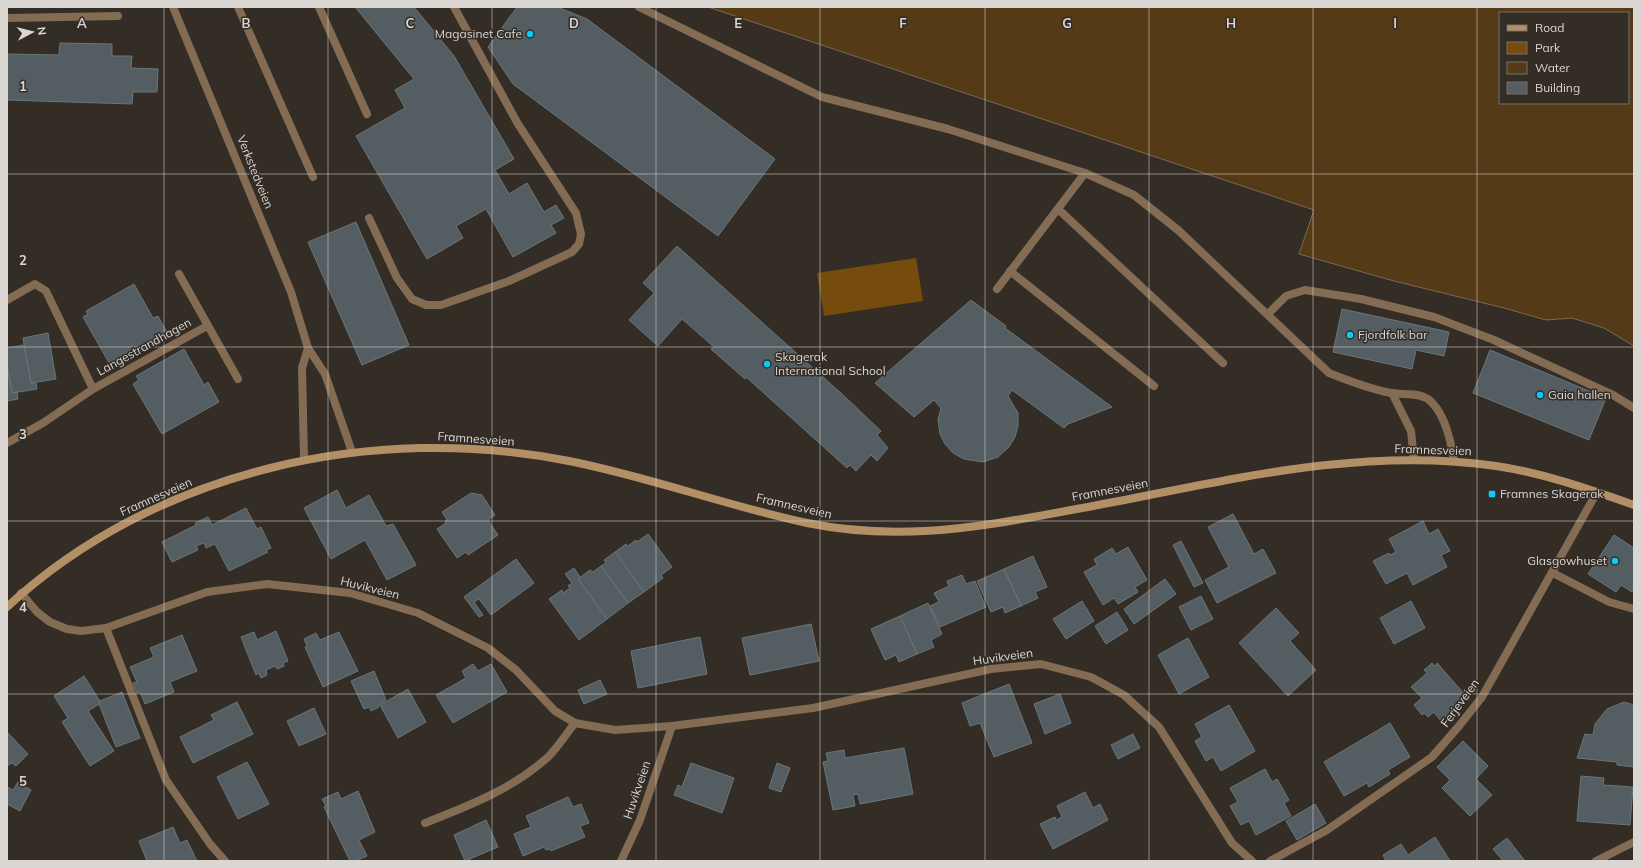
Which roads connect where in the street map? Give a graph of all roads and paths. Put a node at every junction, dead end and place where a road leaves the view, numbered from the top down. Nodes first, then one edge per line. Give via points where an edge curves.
1 (173, 7) edge
2 (238, 7) edge
3 (319, 7) edge
4 (454, 7) edge
5 (639, 7) edge
6 (118, 16) dead end
7 (7, 18) edge
8 (367, 114) dead end
9 (1085, 173) junction
10 (313, 177) dead end
11 (1058, 209) junction
12 (369, 218) dead end
13 (1010, 271) junction
14 (179, 274) dead end
15 (997, 289) dead end
16 (7, 300) edge
17 (1268, 314) junction
18 (207, 326) junction
19 (308, 348) junction
20 (1223, 363) dead end
21 (238, 379) dead end
22 (1154, 386) dead end
23 (93, 389) junction
24 (1392, 393) junction
25 (1634, 408) edge
26 (7, 443) edge
27 (352, 452) junction
28 (304, 459) junction
29 (1414, 460) junction
30 (1454, 461) junction
31 (1597, 492) junction
32 (1634, 505) edge
33 (1553, 573) junction
34 (21, 593) junction
35 (7, 607) edge
36 (1634, 609) edge
37 (106, 628) junction
38 (575, 723) junction
39 (672, 726) junction
40 (424, 822) dead end
41 (1634, 842) edge
42 (225, 861) edge
43 (621, 861) edge
44 (1252, 861) edge
45 (1270, 861) edge
46 (1596, 861) edge

1 - 19 street, Verkstedveien via 292,292
2 - 10 street
3 - 8 street
4 - 12 street via 518,124 576,213 581,234 580,244 572,252 509,281 441,305 426,305 412,298 397,278
5 - 9 street via 822,97 948,129
6 - 7 street
9 - 11 street
9 - 17 street via 1134,195 1178,230
11 - 13 street
11 - 20 street
13 - 15 street
13 - 22 street
14 - 18 street
16 - 23 street, Langestrandhagen via 35,284 46,291
17 - 24 street via 1329,373
17 - 25 street via 1286,296 1305,290 1361,299 1434,317 1494,340 1613,395
18 - 21 street
18 - 23 street, Langestrandhagen
19 - 27 street, Verkstedveien via 325,374
19 - 28 street via 302,368
23 - 26 street, Langestrandhagen via 43,423
24 - 29 street via 1411,431
24 - 30 street via 1411,394 1427,399 1437,410 1450,439
27 - 28 main road, Framnesveien
27 - 29 main road, Framnesveien via 432,448 492,449 570,461 809,524 872,532 929,531 1011,521 1326,464
28 - 34 main road, Framnesveien via 199,490 127,522 66,560
29 - 30 main road, Framnesveien
30 - 31 main road, Framnesveien via 1544,475
31 - 32 main road, Framnesveien
31 - 33 street, Ferjeveien
33 - 36 street via 1609,602
33 - 45 street, Ferjeveien via 1482,697 1432,757 1327,830
34 - 35 main road, Framnesveien
34 - 37 street, Huvikveien via 50,622 67,629 81,631
37 - 38 street, Huvikveien via 207,592 267,584 350,593 418,613 488,648 516,670 555,711
37 - 42 street via 166,780 210,844
38 - 39 street, Huvikveien via 615,730
38 - 40 street via 548,756 510,784 477,803
39 - 43 street, Huvikveien via 640,820
39 - 44 street, Huvikveien via 813,708 991,669 1041,664 1091,677 1124,695 1159,727 1232,843
41 - 46 street

